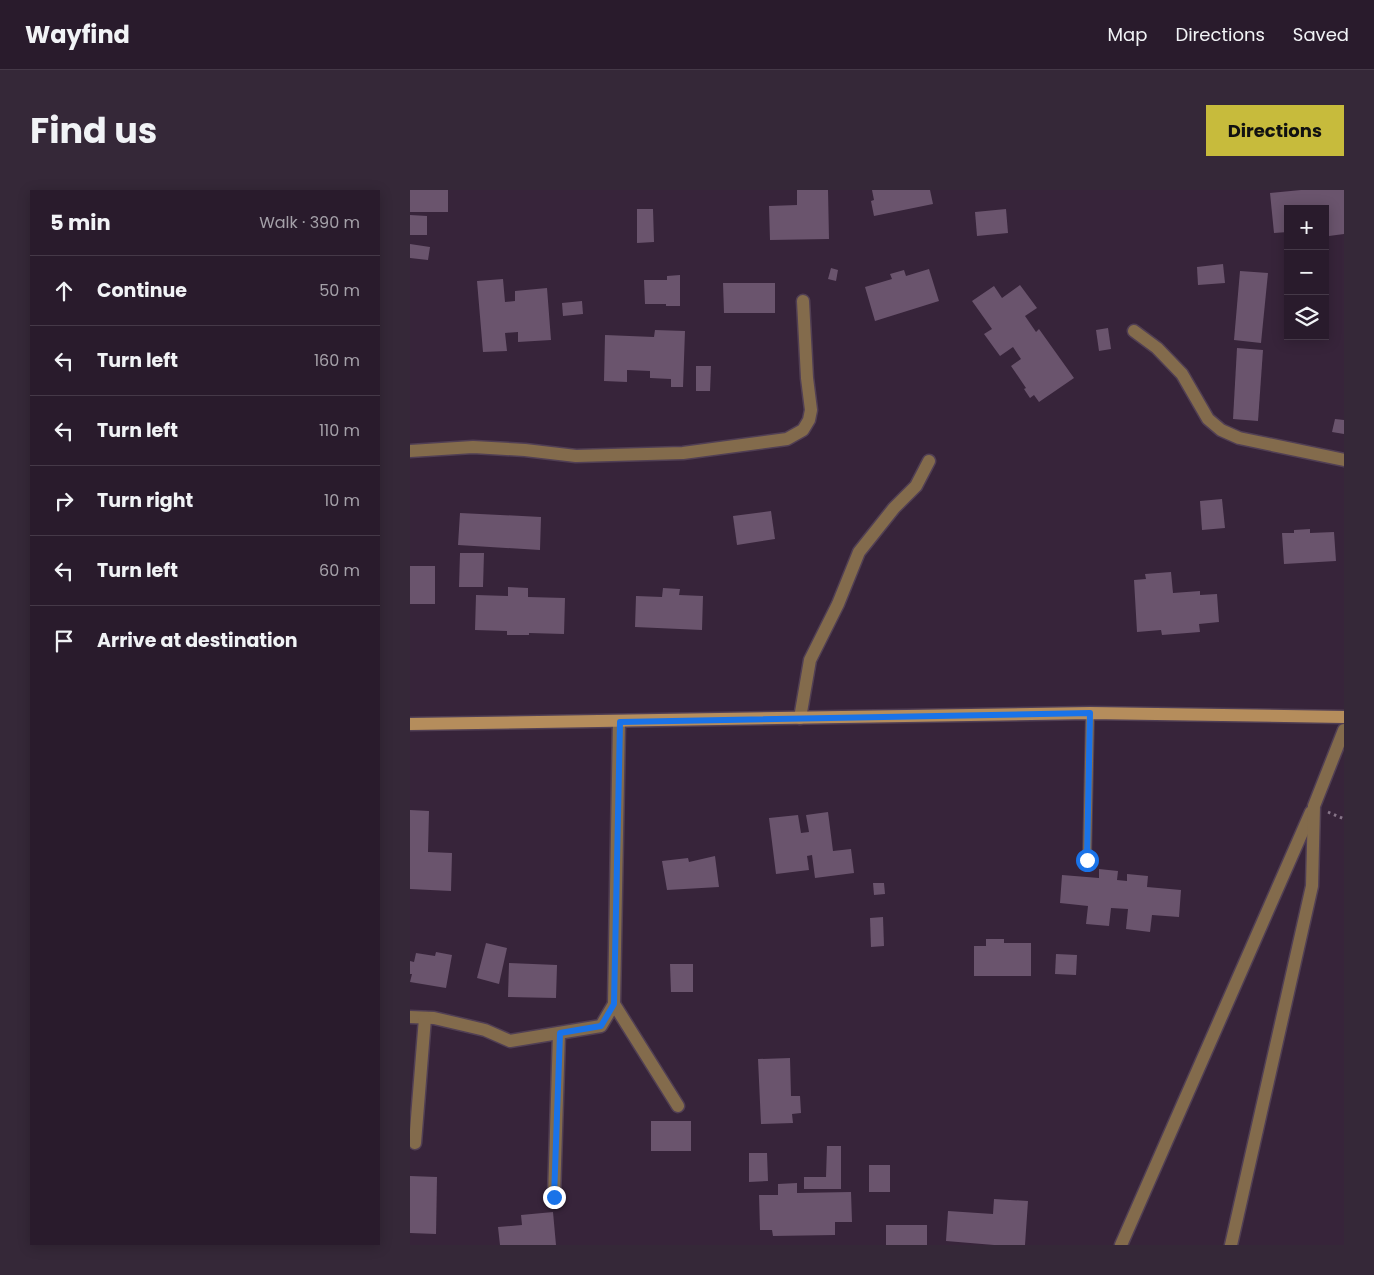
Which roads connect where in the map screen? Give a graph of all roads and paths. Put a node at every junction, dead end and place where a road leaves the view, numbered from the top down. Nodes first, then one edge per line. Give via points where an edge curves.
1 (803, 301) dead end
2 (1134, 331) dead end
3 (410, 451) edge
4 (1344, 460) edge
5 (929, 461) dead end
6 (1090, 713) junction
7 (1344, 717) edge
8 (800, 718) junction
9 (620, 722) junction
10 (410, 724) edge
11 (1344, 730) edge
12 (1314, 806) junction
13 (1087, 860) dead end
14 (614, 1004) junction
15 (410, 1017) edge
16 (425, 1018) junction
17 (560, 1033) junction
18 (678, 1106) dead end
19 (415, 1143) dead end
20 (554, 1197) dead end
21 (1121, 1245) edge
22 (1231, 1245) edge

1 - 3 street via 811,410 803,430 787,439 683,453 576,456 473,447
2 - 4 street via 1157,348 1182,374 1208,419 1221,430 1239,438
5 - 8 street via 916,486 859,552 810,660
6 - 7 street
6 - 8 street
6 - 13 lane
8 - 9 street
9 - 10 street
9 - 14 street
11 - 12 street
12 - 21 street
12 - 22 street via 1312,886
14 - 17 street via 601,1026
14 - 18 street
15 - 16 street
16 - 17 street via 485,1030 510,1041
16 - 19 street
17 - 20 street

